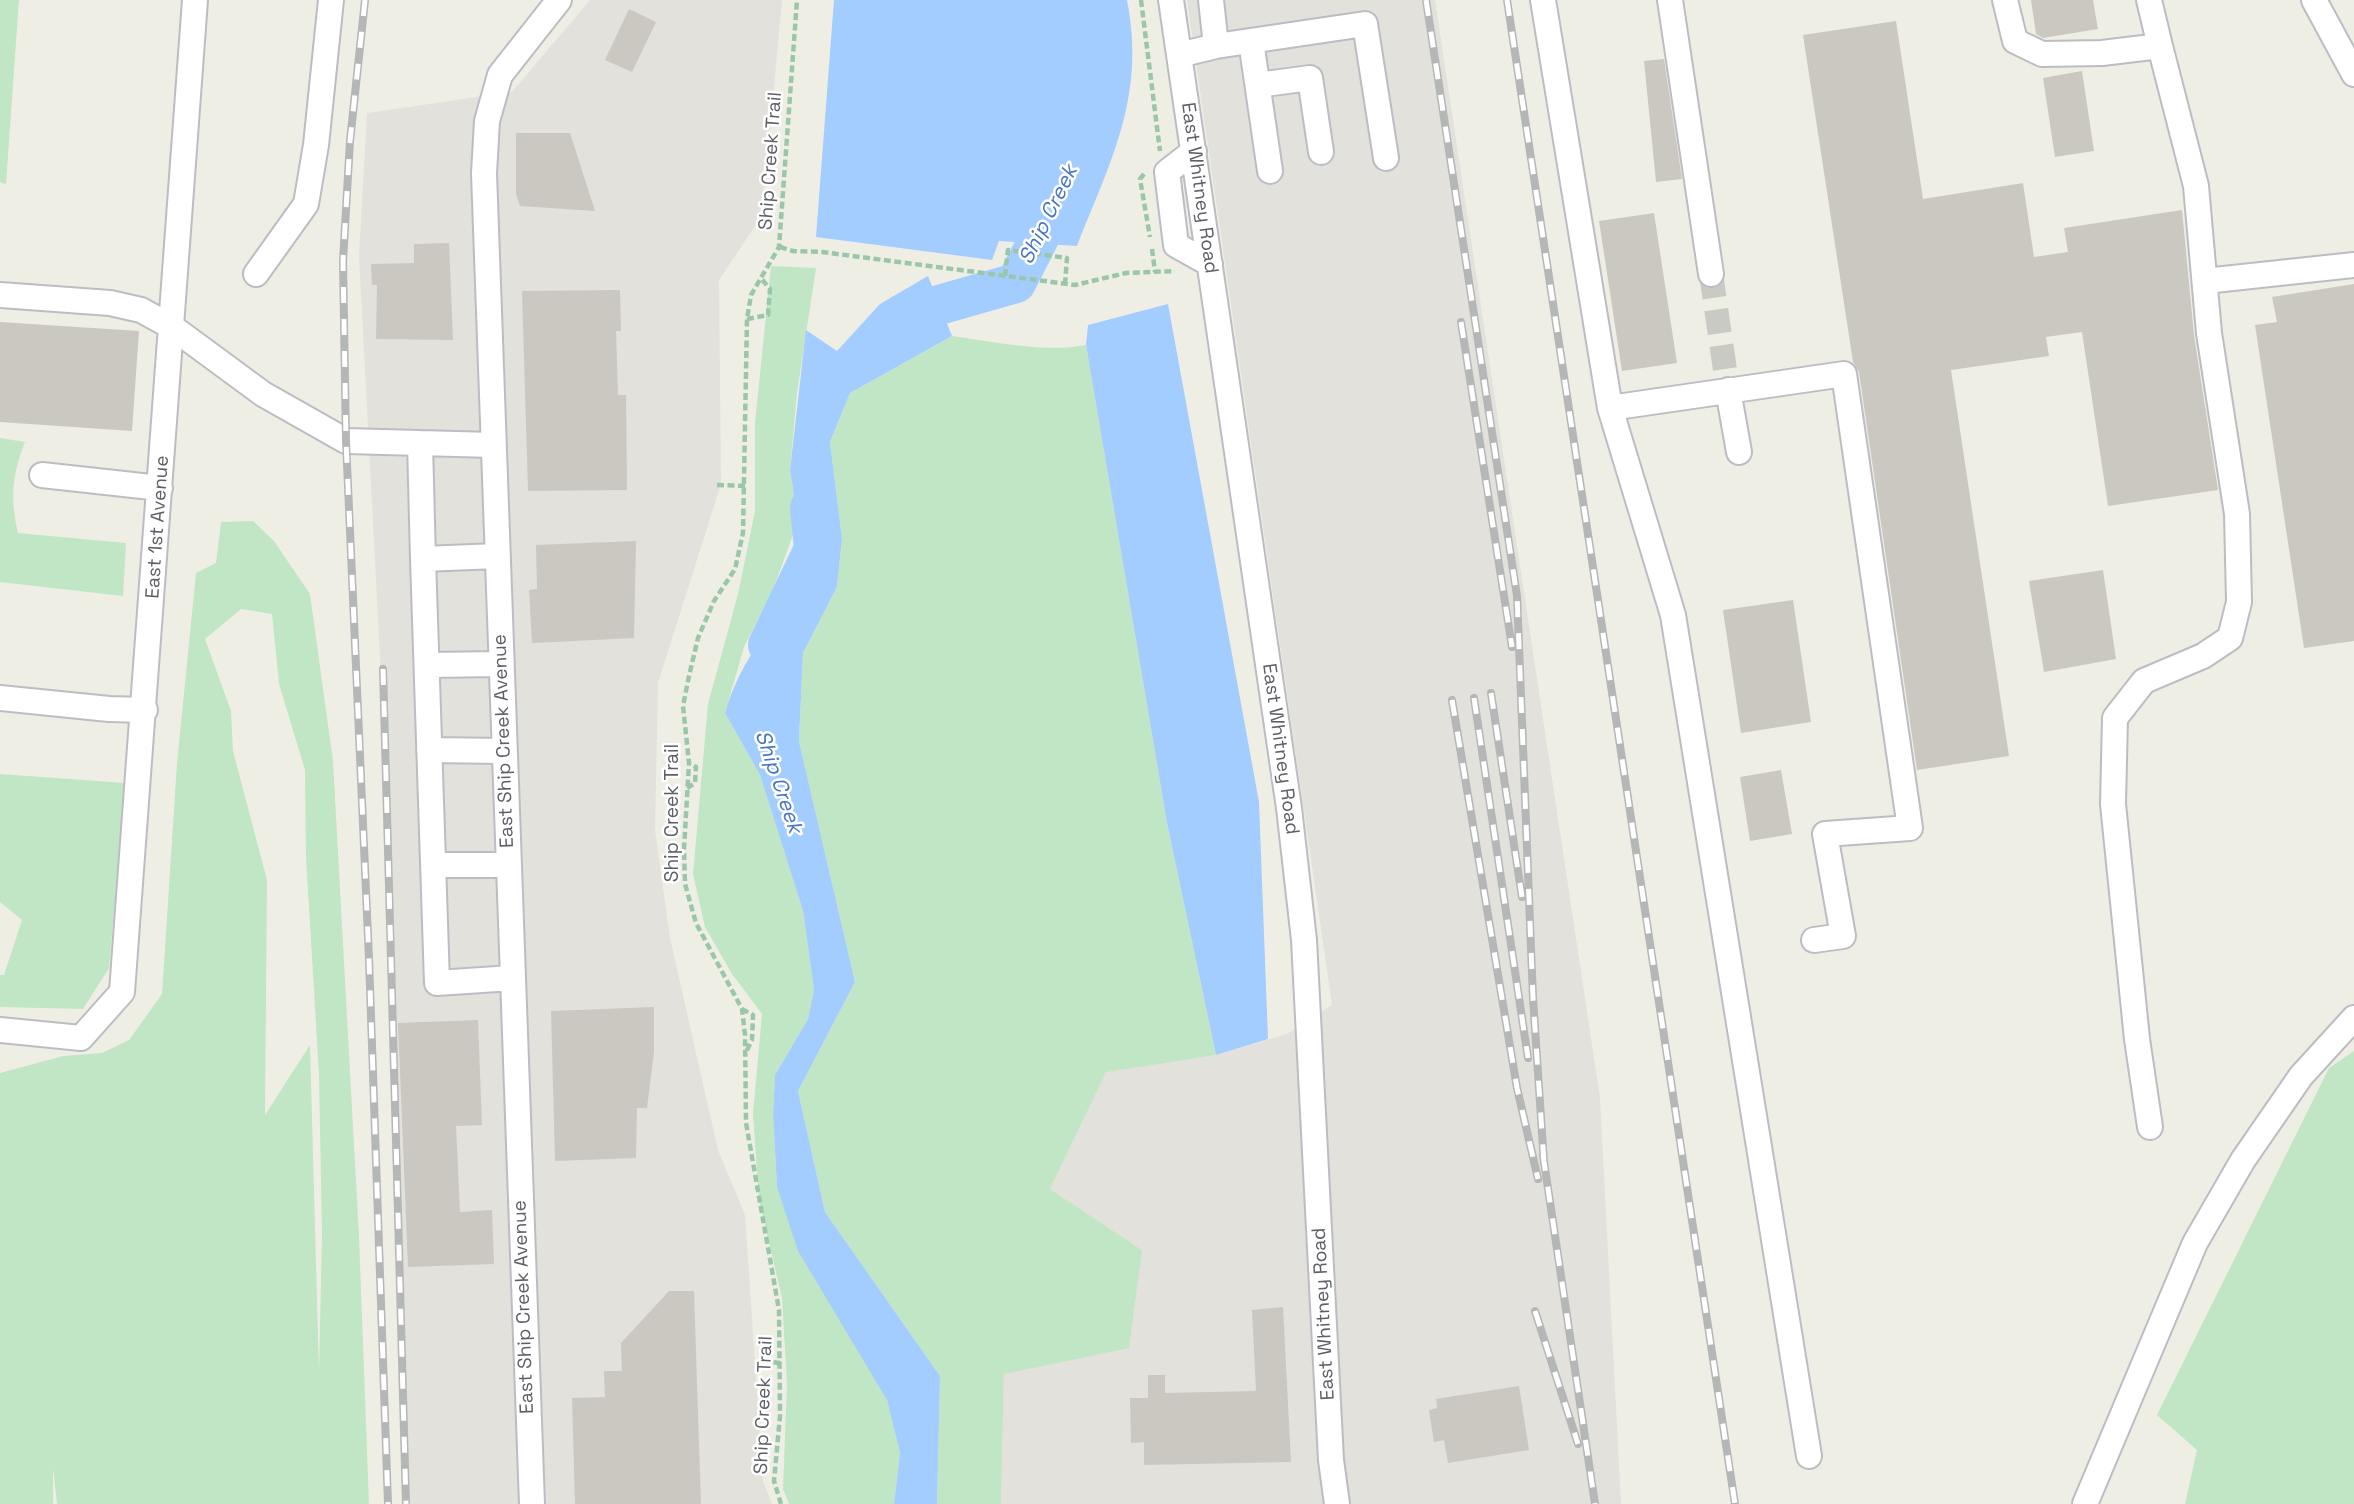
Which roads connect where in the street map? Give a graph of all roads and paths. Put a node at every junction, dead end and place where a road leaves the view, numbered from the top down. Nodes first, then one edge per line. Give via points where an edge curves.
1 (195, 0) edge
2 (331, 0) edge
3 (559, 0) edge
4 (797, 0) edge
5 (1141, 0) edge
6 (1171, 0) edge
7 (1211, 0) edge
8 (1543, 0) edge
9 (1670, 0) edge
10 (2006, 0) edge
11 (2149, 0) edge
12 (2314, 0) edge
13 (1251, 41) junction
14 (1216, 46) junction
15 (2160, 46) junction
16 (1179, 55) junction
17 (2354, 75) edge
18 (1258, 85) junction
19 (1321, 152) dead end
20 (1161, 155) dead end
21 (1386, 158) dead end
22 (1147, 171) dead end
23 (1270, 171) dead end
24 (779, 247) junction
25 (2354, 265) edge
26 (1211, 267) junction
27 (1155, 272) junction
28 (256, 274) dead end
29 (1711, 274) tunnel mouth
30 (1005, 276) junction
31 (760, 277) junction
32 (2205, 281) junction
33 (1065, 284) junction
34 (0, 295) edge
35 (747, 319) junction
36 (172, 327) junction
37 (1728, 390) junction
38 (1610, 408) junction
39 (420, 443) junction
40 (493, 445) junction
41 (1739, 452) dead end
42 (42, 475) dead end
43 (717, 485) dead end
44 (746, 486) junction
45 (160, 488) junction
46 (497, 556) junction
47 (423, 559) junction
48 (501, 664) junction
49 (426, 665) junction
50 (0, 698) edge
51 (145, 710) junction
52 (429, 750) junction
53 (504, 751) junction
54 (689, 763) junction
55 (686, 788) junction
56 (433, 865) junction
57 (508, 865) junction
58 (1814, 940) dead end
59 (512, 978) junction
60 (742, 1009) junction
61 (2354, 1018) edge
62 (0, 1031) edge
63 (746, 1053) junction
64 (2150, 1127) dead end
65 (763, 1362) dead end
66 (781, 1363) junction
67 (1809, 1456) dead end
68 (532, 1504) edge
69 (781, 1504) edge
70 (1337, 1504) edge
71 (2085, 1504) edge

1 - 36 street, East 1st Avenue
2 - 28 street via 306,204
3 - 40 street, East Ship Creek Avenue via 500,75 487,121 484,173
4 - 24 path, Ship Creek Trail
5 - 20 path
6 - 16 street, East Whitney Road
7 - 14 street
8 - 38 street
9 - 29 street
10 - 15 street via 2015,41 2042,54
11 - 15 street
12 - 17 street
13 - 14 street
13 - 18 street
13 - 21 street via 1365,24
14 - 16 street
15 - 32 street via 2196,186
16 - 26 street, East Whitney Road
18 - 19 street via 1310,78
18 - 23 street
22 - 27 path via 1140,179
24 - 30 path
24 - 31 path, Ship Creek Trail
25 - 32 street
26 - 27 path
26 - 70 street, East Whitney Road via 1304,940
27 - 33 path
30 - 33 path
30 - 33 path via 1008,250 1067,258
31 - 35 path, Ship Creek Trail
31 - 35 path via 770,289 768,315
32 - 64 street via 2237,514 2239,602 2230,638 2203,656 2144,681 2115,718 2113,804
34 - 36 street via 110,303 141,310
35 - 44 path, Ship Creek Trail
36 - 39 street via 263,394 333,436 346,441
36 - 45 street, East 1st Avenue
37 - 38 street
37 - 41 street
37 - 58 street via 1844,374 1910,828 1825,834 1843,936
38 - 67 street via 1673,615
39 - 40 street
39 - 47 street
40 - 46 street, East Ship Creek Avenue
42 - 45 street
43 - 44 path
44 - 54 path, Ship Creek Trail via 744,533 735,569 698,638 689,676 683,706
45 - 51 street, East 1st Avenue
46 - 47 street
46 - 48 street, East Ship Creek Avenue
47 - 49 street
48 - 49 street
48 - 53 street, East Ship Creek Avenue
49 - 52 street
50 - 51 street
51 - 62 street, East 1st Avenue via 122,992 81,1038
52 - 53 street
52 - 56 street
53 - 57 street, East Ship Creek Avenue
54 - 55 path, Ship Creek Trail
54 - 55 path via 696,767 697,777
55 - 60 path, Ship Creek Trail via 685,884 696,923
56 - 57 street
56 - 59 street via 437,983
57 - 59 street, East Ship Creek Avenue
59 - 68 street, East Ship Creek Avenue
60 - 63 path, Ship Creek Trail
60 - 63 path via 753,1015 752,1040
61 - 71 street via 2301,1076 2243,1160 2194,1243
63 - 66 path, Ship Creek Trail via 746,1123 776,1287
65 - 66 path
66 - 69 path, Ship Creek Trail via 775,1481

